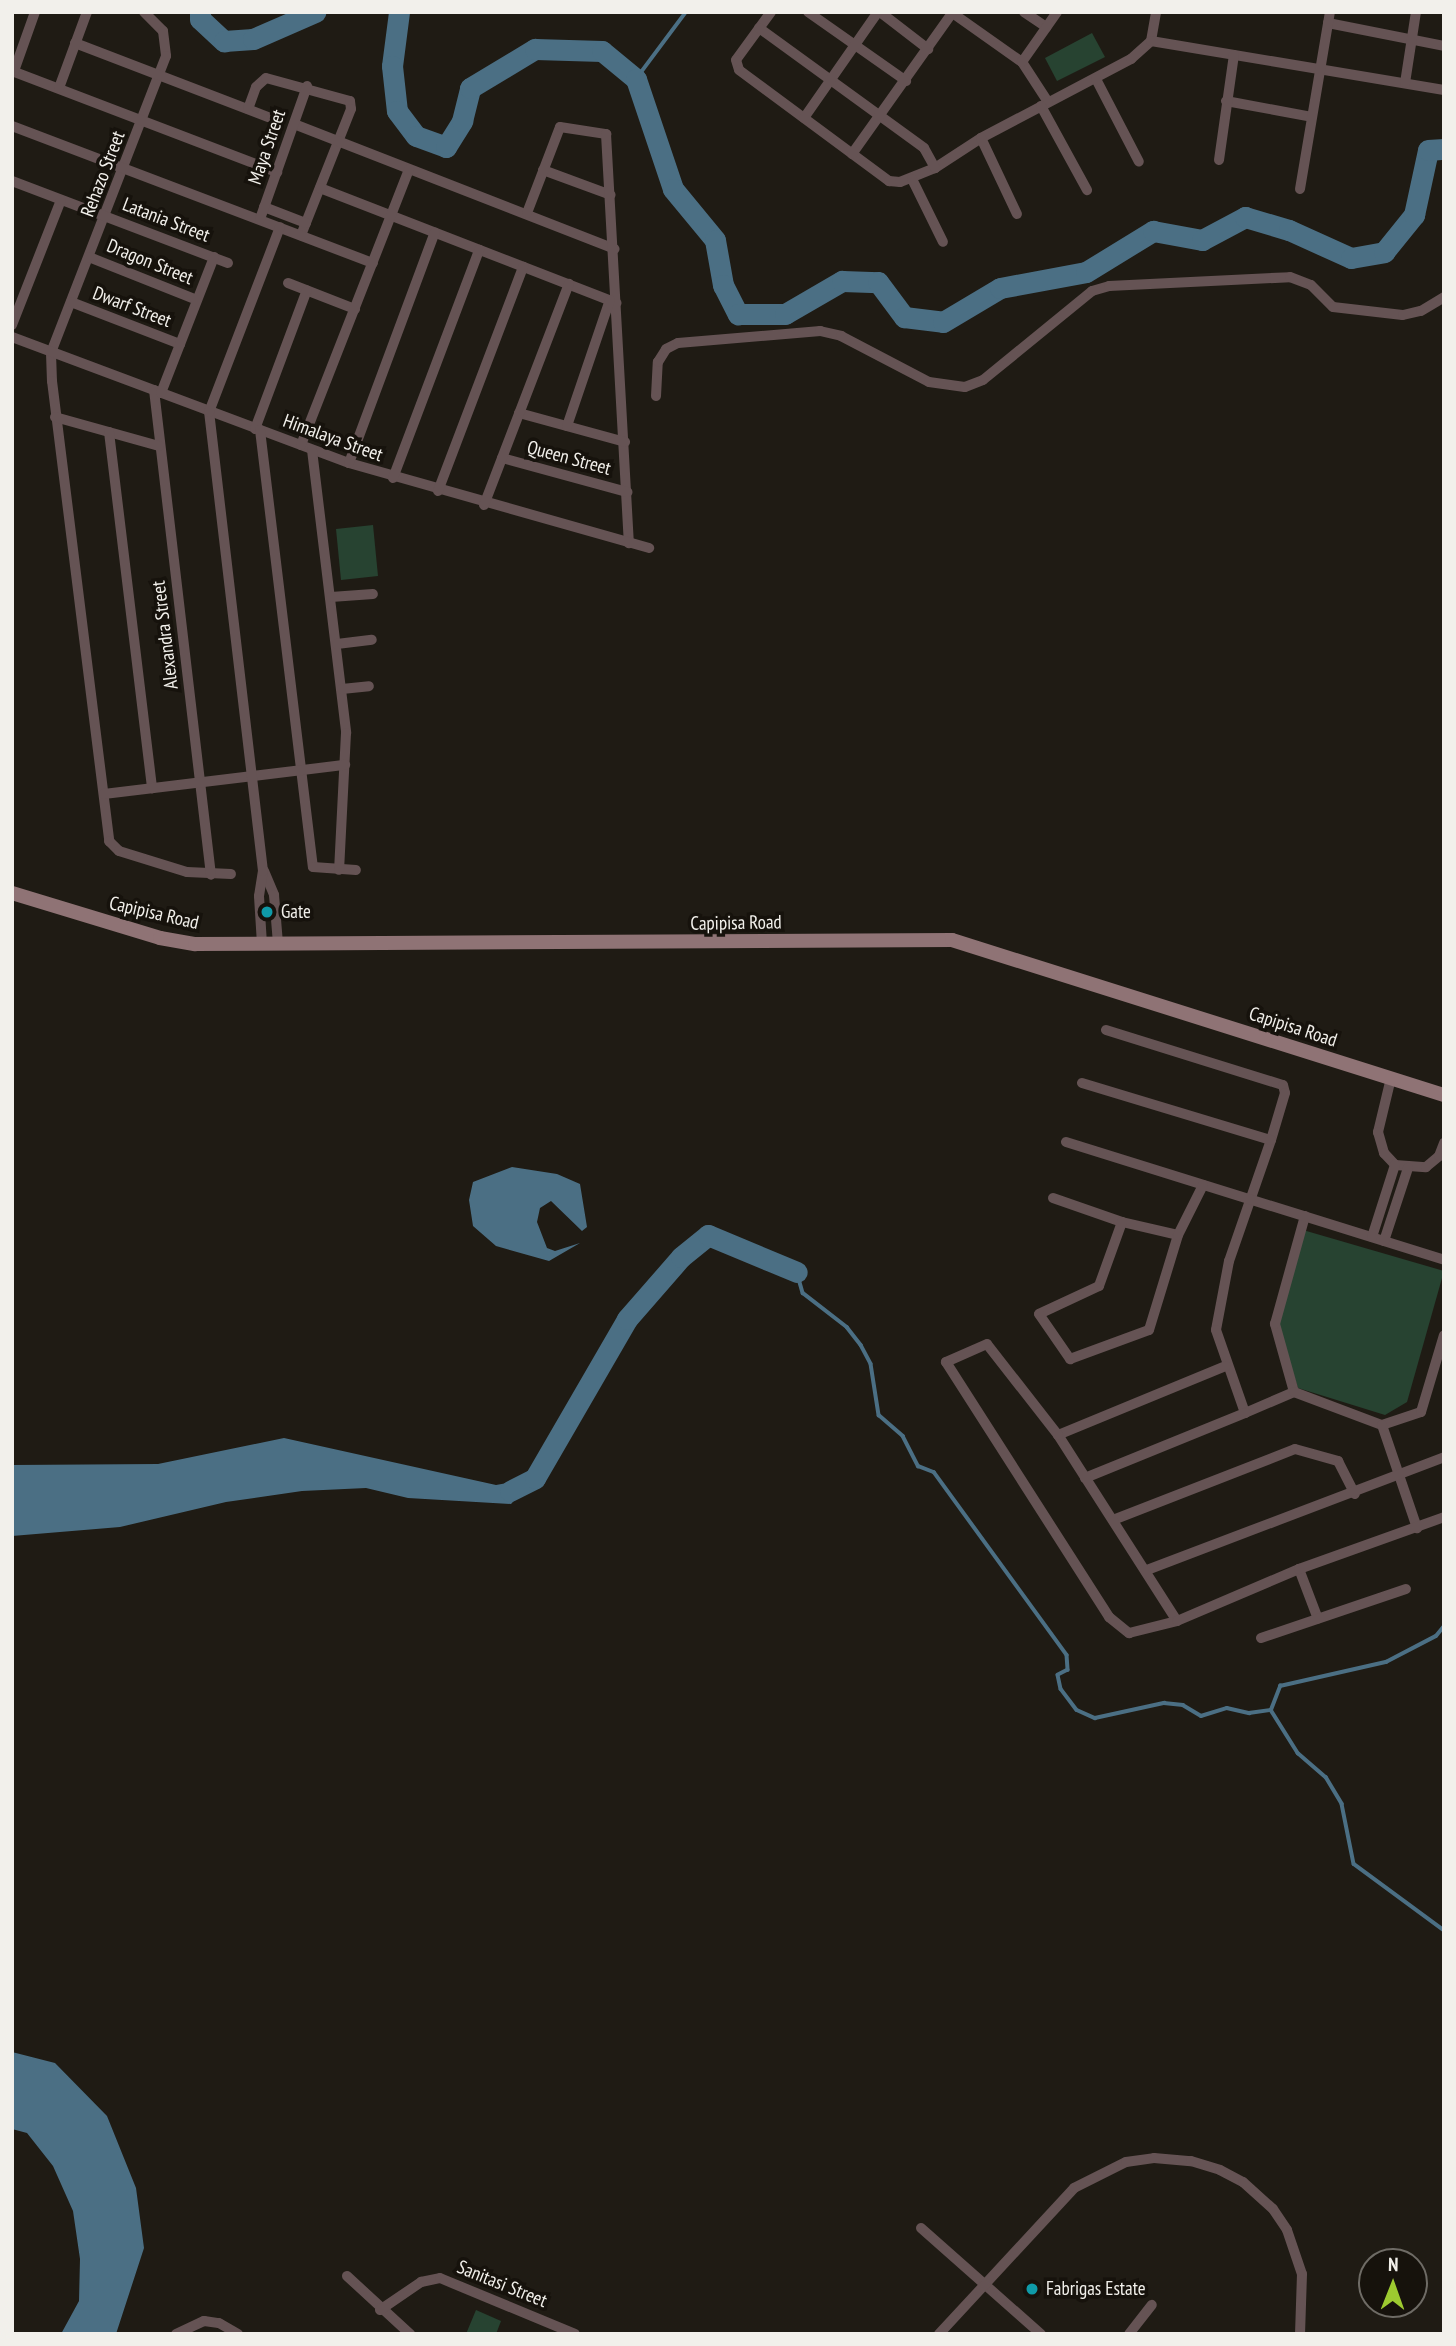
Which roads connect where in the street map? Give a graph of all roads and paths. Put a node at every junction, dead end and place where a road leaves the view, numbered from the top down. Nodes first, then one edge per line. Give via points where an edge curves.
1 (35, 12) edge
2 (87, 12) edge
3 (144, 12) edge
4 (771, 12) edge
5 (808, 12) edge
6 (879, 12) edge
7 (1024, 12) edge
8 (1057, 12) edge
9 (1156, 12) edge
10 (1416, 12) edge
11 (952, 13) edge
12 (1329, 18) edge
13 (1046, 27) junction
14 (759, 29) junction
15 (1411, 40) junction
16 (1151, 41) junction
17 (75, 43) junction
18 (855, 45) junction
19 (1444, 46) edge
20 (928, 49) junction
21 (1234, 55) junction
22 (1022, 62) junction
23 (1321, 69) junction
24 (13, 71) edge
25 (160, 75) junction
26 (1096, 79) junction
27 (831, 80) junction
28 (906, 81) junction
29 (1405, 83) junction
30 (307, 86) junction
31 (58, 88) junction
32 (1444, 90) edge
33 (1226, 101) junction
34 (1044, 104) junction
35 (248, 109) junction
36 (881, 115) junction
37 (268, 117) dead end
38 (1312, 117) junction
39 (804, 118) junction
40 (142, 121) junction
41 (294, 124) junction
42 (12, 126) edge
43 (981, 138) junction
44 (339, 142) junction
45 (852, 154) junction
46 (1219, 160) dead end
47 (1139, 162) dead end
48 (125, 167) junction
49 (935, 168) junction
50 (409, 169) junction
51 (543, 170) junction
52 (277, 172) junction
53 (912, 179) junction
54 (13, 185) edge
55 (320, 188) junction
56 (1300, 189) dead end
57 (1087, 190) dead end
58 (611, 195) junction
59 (61, 200) junction
60 (264, 207) junction
61 (527, 214) junction
62 (391, 215) junction
63 (1017, 215) dead end
64 (105, 216) junction
65 (260, 219) junction
66 (306, 223) junction
67 (280, 227) junction
68 (435, 232) junction
69 (301, 235) junction
70 (943, 242) dead end
71 (614, 248) junction
72 (479, 250) junction
73 (89, 257) junction
74 (214, 257) junction
75 (228, 263) dead end
76 (373, 263) junction
77 (523, 267) junction
78 (288, 283) dead end
79 (569, 284) junction
80 (307, 290) junction
81 (1444, 297) edge
82 (197, 300) junction
83 (71, 302) junction
84 (613, 302) junction
85 (355, 309) junction
86 (12, 325) edge
87 (12, 337) edge
88 (180, 344) junction
89 (51, 353) junction
90 (158, 392) junction
91 (656, 396) dead end
92 (209, 412) junction
93 (519, 413) junction
94 (55, 417) junction
95 (566, 426) junction
96 (258, 429) junction
97 (108, 432) junction
98 (625, 442) junction
99 (301, 445) junction
100 (159, 446) junction
101 (312, 450) junction
102 (502, 458) junction
103 (349, 463) junction
104 (393, 478) junction
105 (438, 491) junction
106 (627, 492) junction
107 (484, 505) junction
108 (629, 543) junction
109 (649, 548) dead end
110 (373, 594) dead end
111 (331, 597) junction
112 (372, 640) dead end
113 (337, 644) junction
114 (369, 686) dead end
115 (342, 689) junction
116 (345, 765) junction
117 (301, 770) junction
118 (254, 776) junction
119 (200, 782) junction
120 (152, 788) junction
121 (104, 794) junction
122 (339, 870) junction
123 (356, 870) dead end
124 (263, 871) junction
125 (231, 874) dead end
126 (211, 875) junction
127 (12, 893) edge
128 (262, 944) junction
129 (278, 944) junction
130 (1106, 1030) dead end
131 (1391, 1078) junction
132 (1082, 1083) dead end
133 (1444, 1095) edge
134 (1271, 1140) junction
135 (1066, 1142) dead end
136 (1444, 1143) edge
137 (1395, 1164) junction
138 (1408, 1168) junction
139 (1203, 1185) junction
140 (1054, 1198) dead end
141 (1252, 1199) junction
142 (1305, 1216) junction
143 (1122, 1222) junction
144 (1178, 1235) junction
145 (1372, 1237) junction
146 (1384, 1241) junction
147 (1444, 1260) edge
148 (1444, 1335) edge
149 (1224, 1366) junction
150 (1294, 1392) junction
151 (1245, 1413) junction
152 (1382, 1424) junction
153 (1058, 1435) junction
154 (1444, 1457) edge
155 (1397, 1473) junction
156 (1084, 1478) junction
157 (1355, 1494) junction
158 (1444, 1517) edge
159 (1113, 1520) junction
160 (1417, 1528) junction
161 (1299, 1569) junction
162 (1147, 1570) junction
163 (1406, 1589) dead end
164 (1318, 1619) junction
165 (1177, 1621) junction
166 (1261, 1639) dead end
167 (921, 2228) dead end
168 (346, 2276) dead end
169 (984, 2283) junction
170 (1152, 2305) dead end
171 (380, 2310) junction
172 (176, 2334) edge
173 (238, 2334) edge
174 (410, 2334) edge
175 (575, 2334) edge
176 (939, 2334) edge
177 (1041, 2334) edge
178 (1129, 2334) edge
179 (1300, 2334) edge

1 - 24 street
2 - 17 street
3 - 25 street, Rehazo Street via 167,39
4 - 14 street
5 - 18 street
6 - 18 street
6 - 20 street
7 - 13 street
8 - 13 street
9 - 16 street
10 - 15 street
11 - 20 street
11 - 22 street
12 - 15 street
12 - 23 street
13 - 22 street
14 - 27 street
14 - 39 street via 736,65
15 - 19 street
15 - 29 street
16 - 21 street
16 - 26 street
17 - 25 street
17 - 31 street
18 - 27 street
18 - 28 street
20 - 28 street
21 - 23 street
21 - 33 street
22 - 34 street
23 - 29 street
23 - 38 street
24 - 31 street
25 - 35 street
25 - 40 street, Rehazo Street
26 - 34 street
26 - 47 street
27 - 36 street
27 - 39 street
28 - 36 street
29 - 32 street
30 - 35 street via 267,78 256,87
30 - 41 street, Maya Street
30 - 44 street via 346,97 351,109
31 - 40 street
33 - 38 street
33 - 46 street
34 - 43 street
34 - 57 street
35 - 37 street
36 - 45 street
36 - 49 street via 925,148
38 - 56 street
39 - 45 street
40 - 48 street, Rehazo Street
40 - 52 street
41 - 44 street
41 - 52 street, Maya Street
42 - 48 street
43 - 49 street
43 - 63 street
44 - 50 street
44 - 55 street
45 - 53 street via 889,181
48 - 64 street, Rehazo Street
48 - 65 street
49 - 53 street
50 - 61 street
50 - 62 street
51 - 58 street
51 - 58 street via 560,127 603,131 608,141
51 - 61 street
52 - 60 street, Maya Street
53 - 70 street
54 - 59 street, Latania Street
55 - 62 street
55 - 66 street
58 - 71 street
59 - 64 street, Latania Street
59 - 86 street
60 - 65 street, Maya Street
60 - 66 street
61 - 71 street
62 - 68 street
62 - 76 street
64 - 73 street, Rehazo Street
64 - 74 street, Latania Street
65 - 67 street
66 - 69 street
67 - 69 street
67 - 92 street
68 - 72 street
68 - 103 street
69 - 76 street
71 - 84 street
72 - 77 street
72 - 104 street
73 - 82 street, Dragon Street
73 - 83 street, Rehazo Street
74 - 75 street, Latania Street
74 - 82 street, Alexandra Street
76 - 85 street
77 - 79 street
77 - 105 street
78 - 80 street
79 - 84 street
79 - 93 street
80 - 85 street
80 - 96 street
81 - 91 street via 1421,311 1403,315 1333,307 1311,285 1290,277 1109,286 1092,291 983,380 965,387 929,382 841,336 820,331 678,343 666,349 658,362
82 - 88 street, Alexandra Street
83 - 88 street, Dwarf Street
83 - 89 street, Rehazo Street
84 - 95 street
84 - 98 street
85 - 99 street
87 - 89 street, Himalaya Street
88 - 90 street, Alexandra Street
89 - 90 street, Himalaya Street
89 - 94 street
90 - 92 street, Himalaya Street
90 - 100 street, Alexandra Street
92 - 96 street, Himalaya Street
92 - 118 street
93 - 95 street
93 - 102 street
94 - 97 street
94 - 121 street
95 - 98 street
96 - 99 street, Himalaya Street
96 - 117 street
97 - 100 street
97 - 120 street
98 - 106 street
99 - 101 street, Himalaya Street
100 - 119 street, Alexandra Street
101 - 103 street, Himalaya Street
101 - 111 street
102 - 106 street, Queen Street
102 - 107 street
103 - 104 street, Himalaya Street
104 - 105 street, Himalaya Street
105 - 107 street, Himalaya Street
106 - 108 street
107 - 108 street, Himalaya Street
108 - 109 street, Himalaya Street
110 - 111 street
111 - 113 street
112 - 113 street
113 - 115 street
114 - 115 street
115 - 116 street
116 - 117 street
116 - 122 street
117 - 118 street
117 - 122 street via 313,867
118 - 119 street
118 - 124 street
119 - 120 street
119 - 126 street, Alexandra Street
120 - 121 street
121 - 126 street via 112,846 187,872
122 - 123 street
124 - 128 street via 259,896
124 - 129 street via 274,895
125 - 126 street
127 - 128 main road, Capipisa Road via 176,942
128 - 129 main road, Capipisa Road
129 - 131 main road, Capipisa Road via 952,940
130 - 134 street via 1277,1080 1284,1094
131 - 133 main road, Capipisa Road
131 - 137 street via 1378,1132 1384,1153
132 - 134 street
134 - 141 street
135 - 139 street
136 - 138 street via 1439,1156 1426,1167
137 - 138 street
137 - 145 street
138 - 146 street
139 - 141 street
139 - 144 street
140 - 143 street
141 - 142 street
141 - 149 street via 1229,1261 1216,1330
142 - 145 street
142 - 150 street via 1275,1324
143 - 144 street
143 - 144 street via 1099,1286 1038,1314 1070,1359 1149,1330
145 - 146 street
146 - 147 street
148 - 152 street via 1420,1412
149 - 151 street
149 - 153 street
150 - 151 street
150 - 152 street
151 - 156 street
152 - 155 street
153 - 156 street
153 - 165 street via 987,1344 946,1362 1109,1617 1129,1633
154 - 155 street
155 - 157 street
155 - 160 street
156 - 159 street
157 - 159 street via 1338,1461 1294,1449
157 - 162 street
158 - 160 street
159 - 162 street
160 - 161 street
161 - 164 street
161 - 165 street
162 - 165 street
163 - 164 street
164 - 166 street
167 - 169 street
168 - 171 street
169 - 176 street
169 - 177 street
169 - 179 street via 1074,2188 1099,2172 1154,2158 1191,2161 1243,2182 1273,2209 1287,2230 1302,2274
170 - 178 street
171 - 174 street
171 - 175 street, Sanitasi Street via 421,2282 440,2278
172 - 173 street via 204,2321

